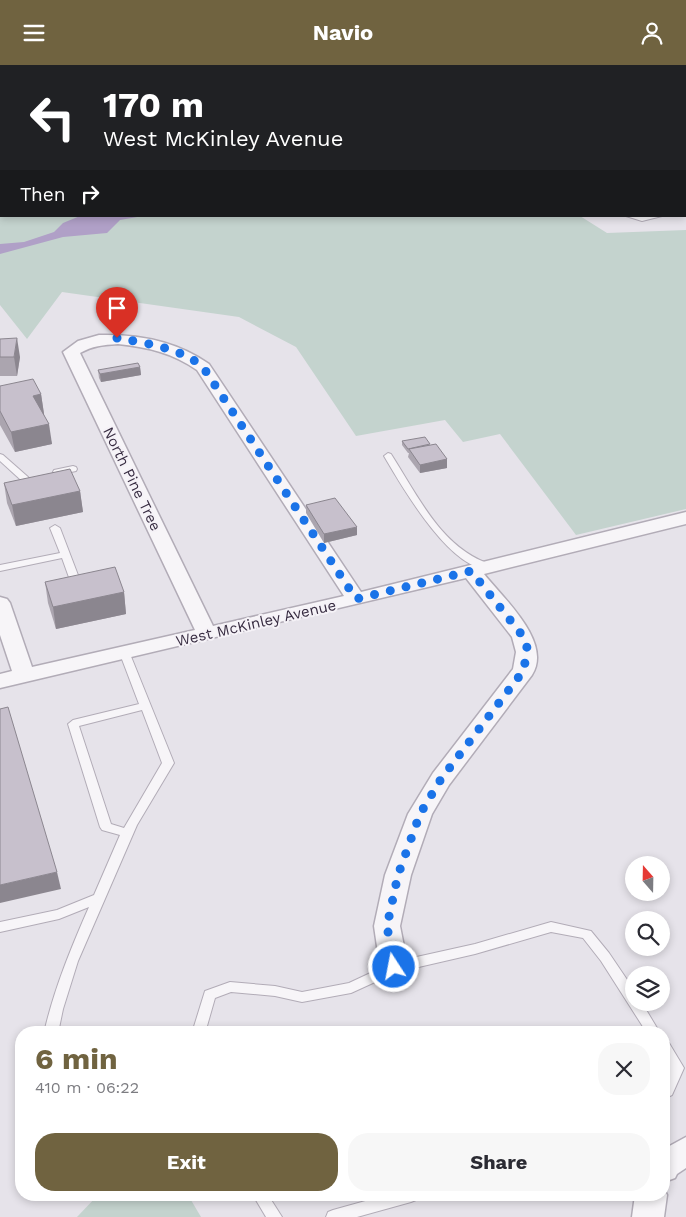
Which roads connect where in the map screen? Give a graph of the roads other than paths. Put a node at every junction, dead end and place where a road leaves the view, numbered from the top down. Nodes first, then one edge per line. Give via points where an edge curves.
1 (633, 217) edge
2 (653, 217) edge
3 (388, 456) dead end
4 (0, 457) edge
5 (74, 469) dead end
6 (44, 475) edge
7 (34, 477) edge
8 (25, 479) junction
9 (15, 481) edge
10 (681, 525) edge
11 (54, 528) dead end
12 (65, 555) junction
13 (0, 568) edge
14 (481, 569) junction
15 (76, 583) edge
16 (356, 599) junction
17 (0, 603) edge
18 (207, 634) junction
19 (125, 654) junction
20 (24, 676) junction
21 (0, 681) edge
22 (146, 706) junction
23 (127, 833) junction
24 (100, 898) junction
25 (0, 927) edge
26 (394, 967) junction
27 (625, 988) edge
28 (640, 1011) edge
29 (52, 1026) edge
30 (200, 1026) edge
31 (649, 1026) edge
32 (670, 1057) edge
33 (670, 1086) edge
34 (686, 1151) edge
35 (670, 1161) edge
36 (264, 1201) edge
37 (390, 1201) edge
38 (650, 1201) edge
39 (275, 1217) edge
40 (333, 1217) edge
41 (648, 1217) edge

1 - 2 lane
3 - 14 lane via 441,533
4 - 8 lane
5 - 6 lane
7 - 8 lane
8 - 9 lane
10 - 14 street, West McKinley Avenue via 580,542
11 - 12 lane
12 - 13 lane
12 - 15 lane
14 - 16 street, West McKinley Avenue
14 - 26 street via 522,635 527,646 527,659 520,676 441,779 420,814 398,875 387,926
16 - 18 street, West McKinley Avenue
16 - 18 street, North Pine Tree via 203,367 193,359 117,338 77,347 71,352
17 - 20 street
18 - 19 street, West McKinley Avenue
19 - 20 street, West McKinley Avenue
19 - 22 lane
20 - 21 street, West McKinley Avenue
22 - 23 lane via 168,763
22 - 23 lane via 73,724 106,827
23 - 24 lane
24 - 25 lane via 59,914
24 - 29 lane via 72,961
26 - 27 lane via 475,949 551,927 587,934
26 - 30 lane via 351,989 302,997 230,987 210,995
28 - 31 lane
32 - 33 lane via 677,1068
34 - 35 street
36 - 39 lane
37 - 40 lane
38 - 41 street

